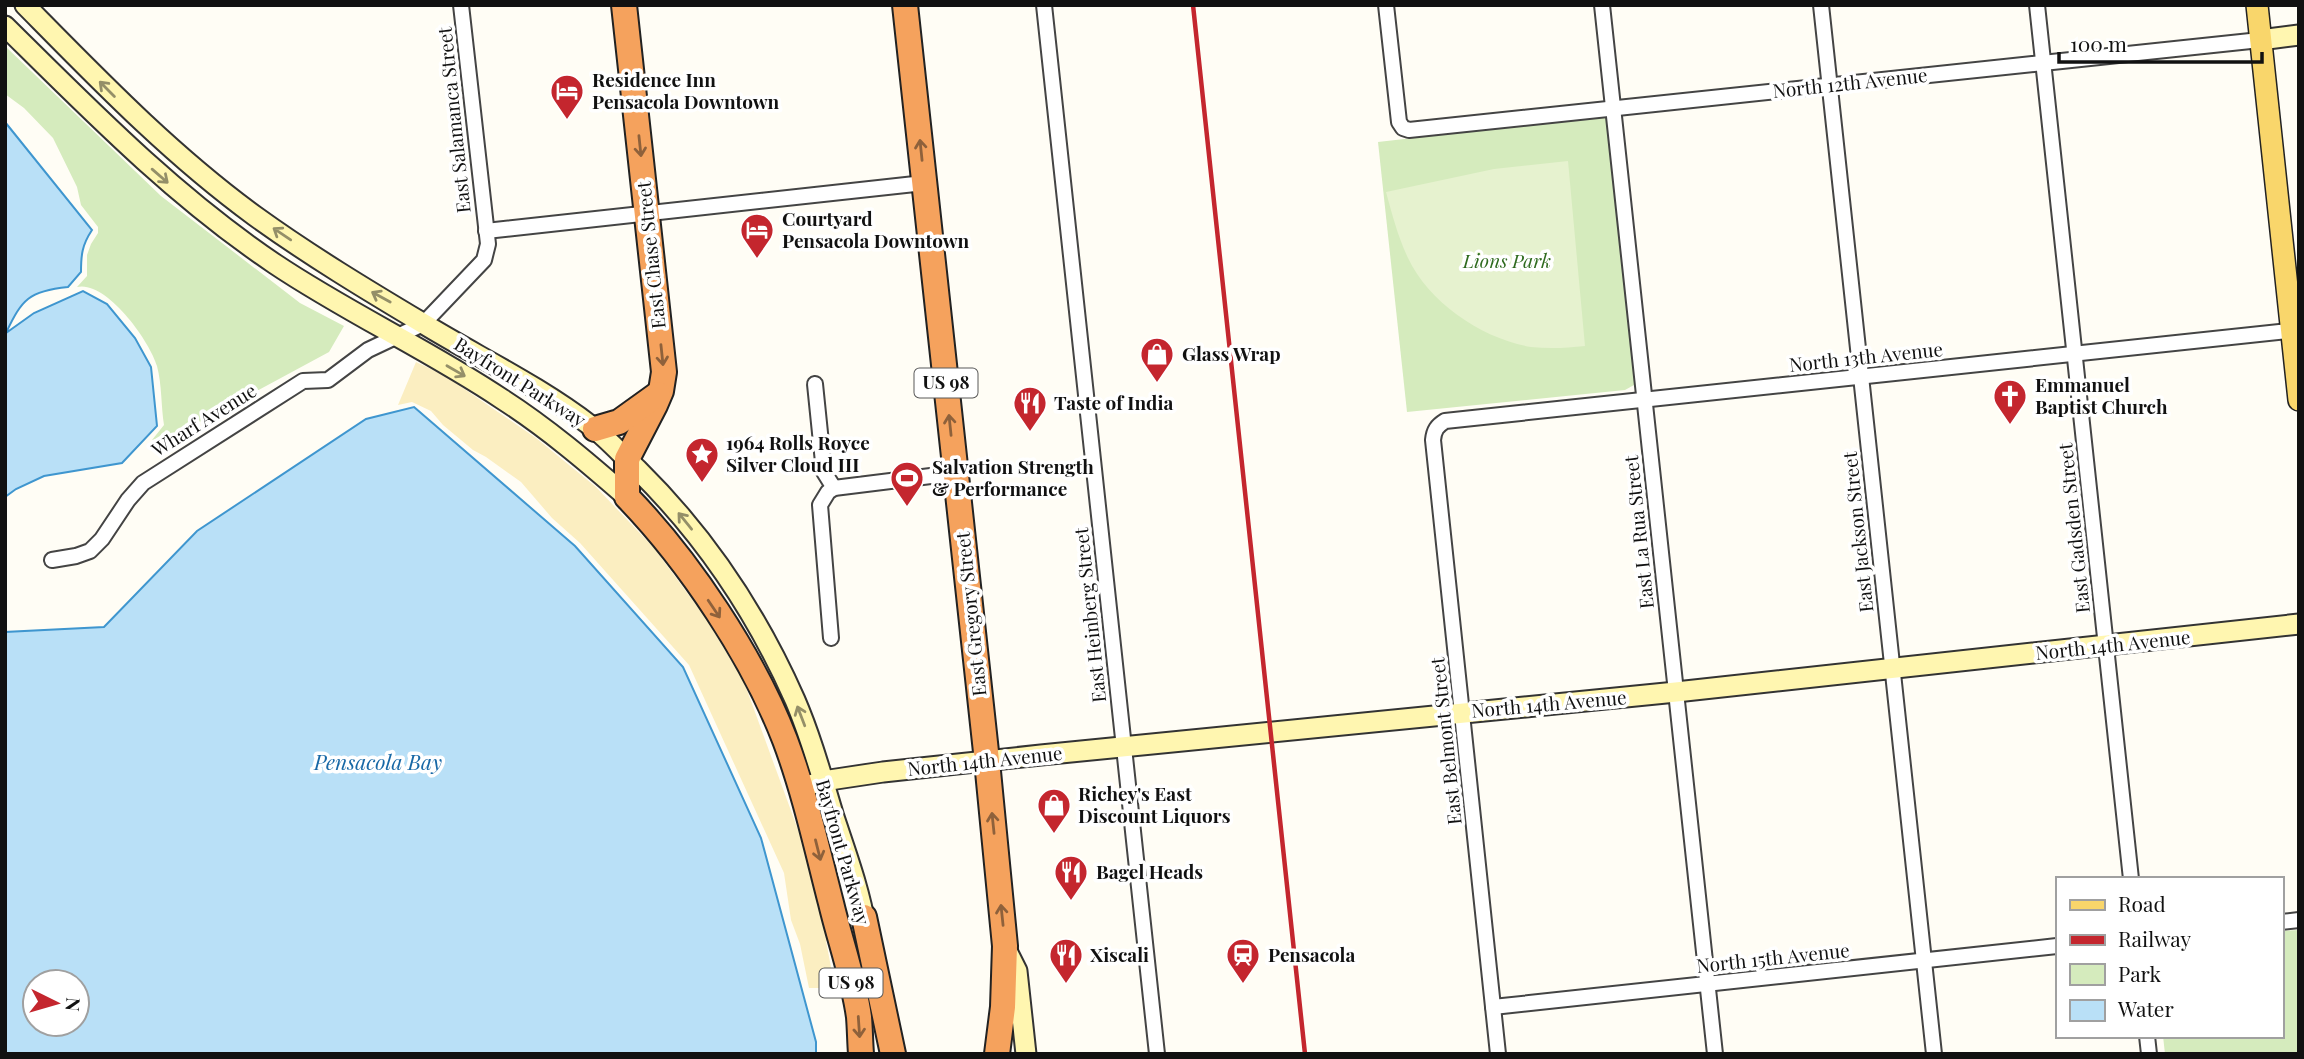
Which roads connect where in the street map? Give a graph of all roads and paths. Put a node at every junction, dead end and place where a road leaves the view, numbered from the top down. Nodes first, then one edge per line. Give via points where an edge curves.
1 (25, 5) edge
2 (461, 5) edge
3 (624, 5) edge
4 (905, 5) edge
5 (1044, 5) edge
6 (1386, 5) edge
7 (1602, 5) edge
8 (1821, 5) edge
9 (2037, 5) edge
10 (2257, 5) edge
11 (5, 26) edge
12 (2299, 35) edge
13 (2260, 40) junction
14 (2043, 62) junction
15 (1829, 85) junction
16 (1613, 108) junction
17 (143, 123) junction
18 (124, 143) junction
19 (924, 183) junction
20 (647, 214) junction
21 (486, 231) junction
22 (423, 324) junction
23 (2295, 330) edge
24 (397, 337) junction
25 (2075, 353) junction
26 (1861, 377) junction
27 (815, 384) dead end
28 (661, 391) junction
29 (1644, 400) junction
30 (2299, 400) edge
31 (1438, 426) joint
32 (595, 429) junction
33 (626, 459) junction
34 (955, 473) junction
35 (835, 488) junction
36 (627, 497) junction
37 (52, 560) dead end
38 (2299, 624) edge
39 (831, 638) dead end
40 (2106, 646) junction
41 (1892, 669) junction
42 (1676, 692) junction
43 (1462, 712) junction
44 (1123, 747) junction
45 (987, 761) junction
46 (811, 784) junction
47 (2131, 877) edge
48 (864, 917) junction
49 (1005, 946) junction
50 (2056, 946) edge
51 (1924, 961) junction
52 (1707, 984) junction
53 (1493, 1007) junction
54 (861, 1054) edge
55 (883, 1054) edge
56 (893, 1054) edge
57 (997, 1054) edge
58 (1026, 1054) edge
59 (1157, 1054) edge
60 (1498, 1054) edge
61 (1715, 1054) edge
62 (1934, 1054) edge

17 -> 1 main road, Bayfront Parkway
2 - 21 street, East Salamanca Street
3 -> 20 highway, East Chase Street
19 -> 4 highway, East Gregory Street / US 98
5 - 44 street, East Heinberg Street
6 - 16 street, North 12th Avenue via 1403,128
7 - 16 street, East La Rua Street
8 - 15 street, East Jackson Street
9 - 14 street, East Gadsden Street
10 - 13 main road
11 - 18 main road, Bayfront Parkway
12 - 13 main road, North 12th Avenue
13 - 14 street, North 12th Avenue
13 - 23 main road
14 - 15 street, North 12th Avenue
14 - 25 street, East Gadsden Street
15 - 16 street, North 12th Avenue
15 - 26 street, East Jackson Street
16 - 29 street, East La Rua Street
17 - 18 street
22 -> 17 main road, Bayfront Parkway via 256,217
18 -> 24 main road, Bayfront Parkway via 252,248
19 - 20 street
34 -> 19 highway, East Gregory Street / US 98
20 - 21 street
20 -> 28 highway, East Chase Street via 664,372
21 - 22 street, East Salamanca Street via 484,260
22 - 24 street, Wharf Avenue
22 - 32 main road, Bayfront Parkway
23 - 25 street, North 13th Avenue
23 - 30 main road
24 -> 36 main road, Bayfront Parkway via 501,397
24 - 37 street, Wharf Avenue via 368,350 328,380 303,380 142,483 90,551
25 - 26 street, North 13th Avenue
25 - 40 street, East Gadsden Street
26 - 29 street, North 13th Avenue
26 - 41 street, East Jackson Street
27 - 35 street via 824,472
28 - 32 highway via 619,422
28 - 33 highway, East Chase Street
29 - 31 street, North 13th Avenue via 1446,421
29 - 42 street, East La Rua Street
31 - 43 street, East Belmont Street via 1433,440
32 - 33 main road, Bayfront Parkway
33 - 36 highway, East Chase Street
46 -> 33 main road, Bayfront Parkway via 796,701 763,635 713,556
34 - 35 street
34 - 45 highway, East Gregory Street / US 98
35 - 39 street via 820,505
36 -> 46 highway, Bayfront Parkway / US 98 via 678,555 729,632
38 - 40 main road, North 14th Avenue
40 - 41 main road, North 14th Avenue
40 - 47 street, East Gadsden Street
41 - 42 main road, North 14th Avenue
41 - 51 street, East Jackson Street
42 - 43 main road, North 14th Avenue
42 - 52 street, East La Rua Street
43 - 44 main road, North 14th Avenue
43 - 53 street, East Belmont Street
44 - 45 main road, North 14th Avenue
44 - 59 street, East Heinberg Street
45 - 46 main road, North 14th Avenue
49 -> 45 highway, East Gregory Street / US 98
46 - 48 main road, Bayfront Parkway
46 -> 54 highway, Bayfront Parkway / US 98 via 833,913 858,1016
48 - 55 main road, Bayfront Parkway
48 - 56 highway
49 - 57 highway, US 98
49 - 58 main road, East Gregory Street via 1017,971
50 - 51 street, North 15th Avenue
51 - 52 street, North 15th Avenue
51 - 62 street, East Jackson Street
52 - 53 street, North 15th Avenue
52 - 61 street, East La Rua Street
53 - 60 street, East Belmont Street

